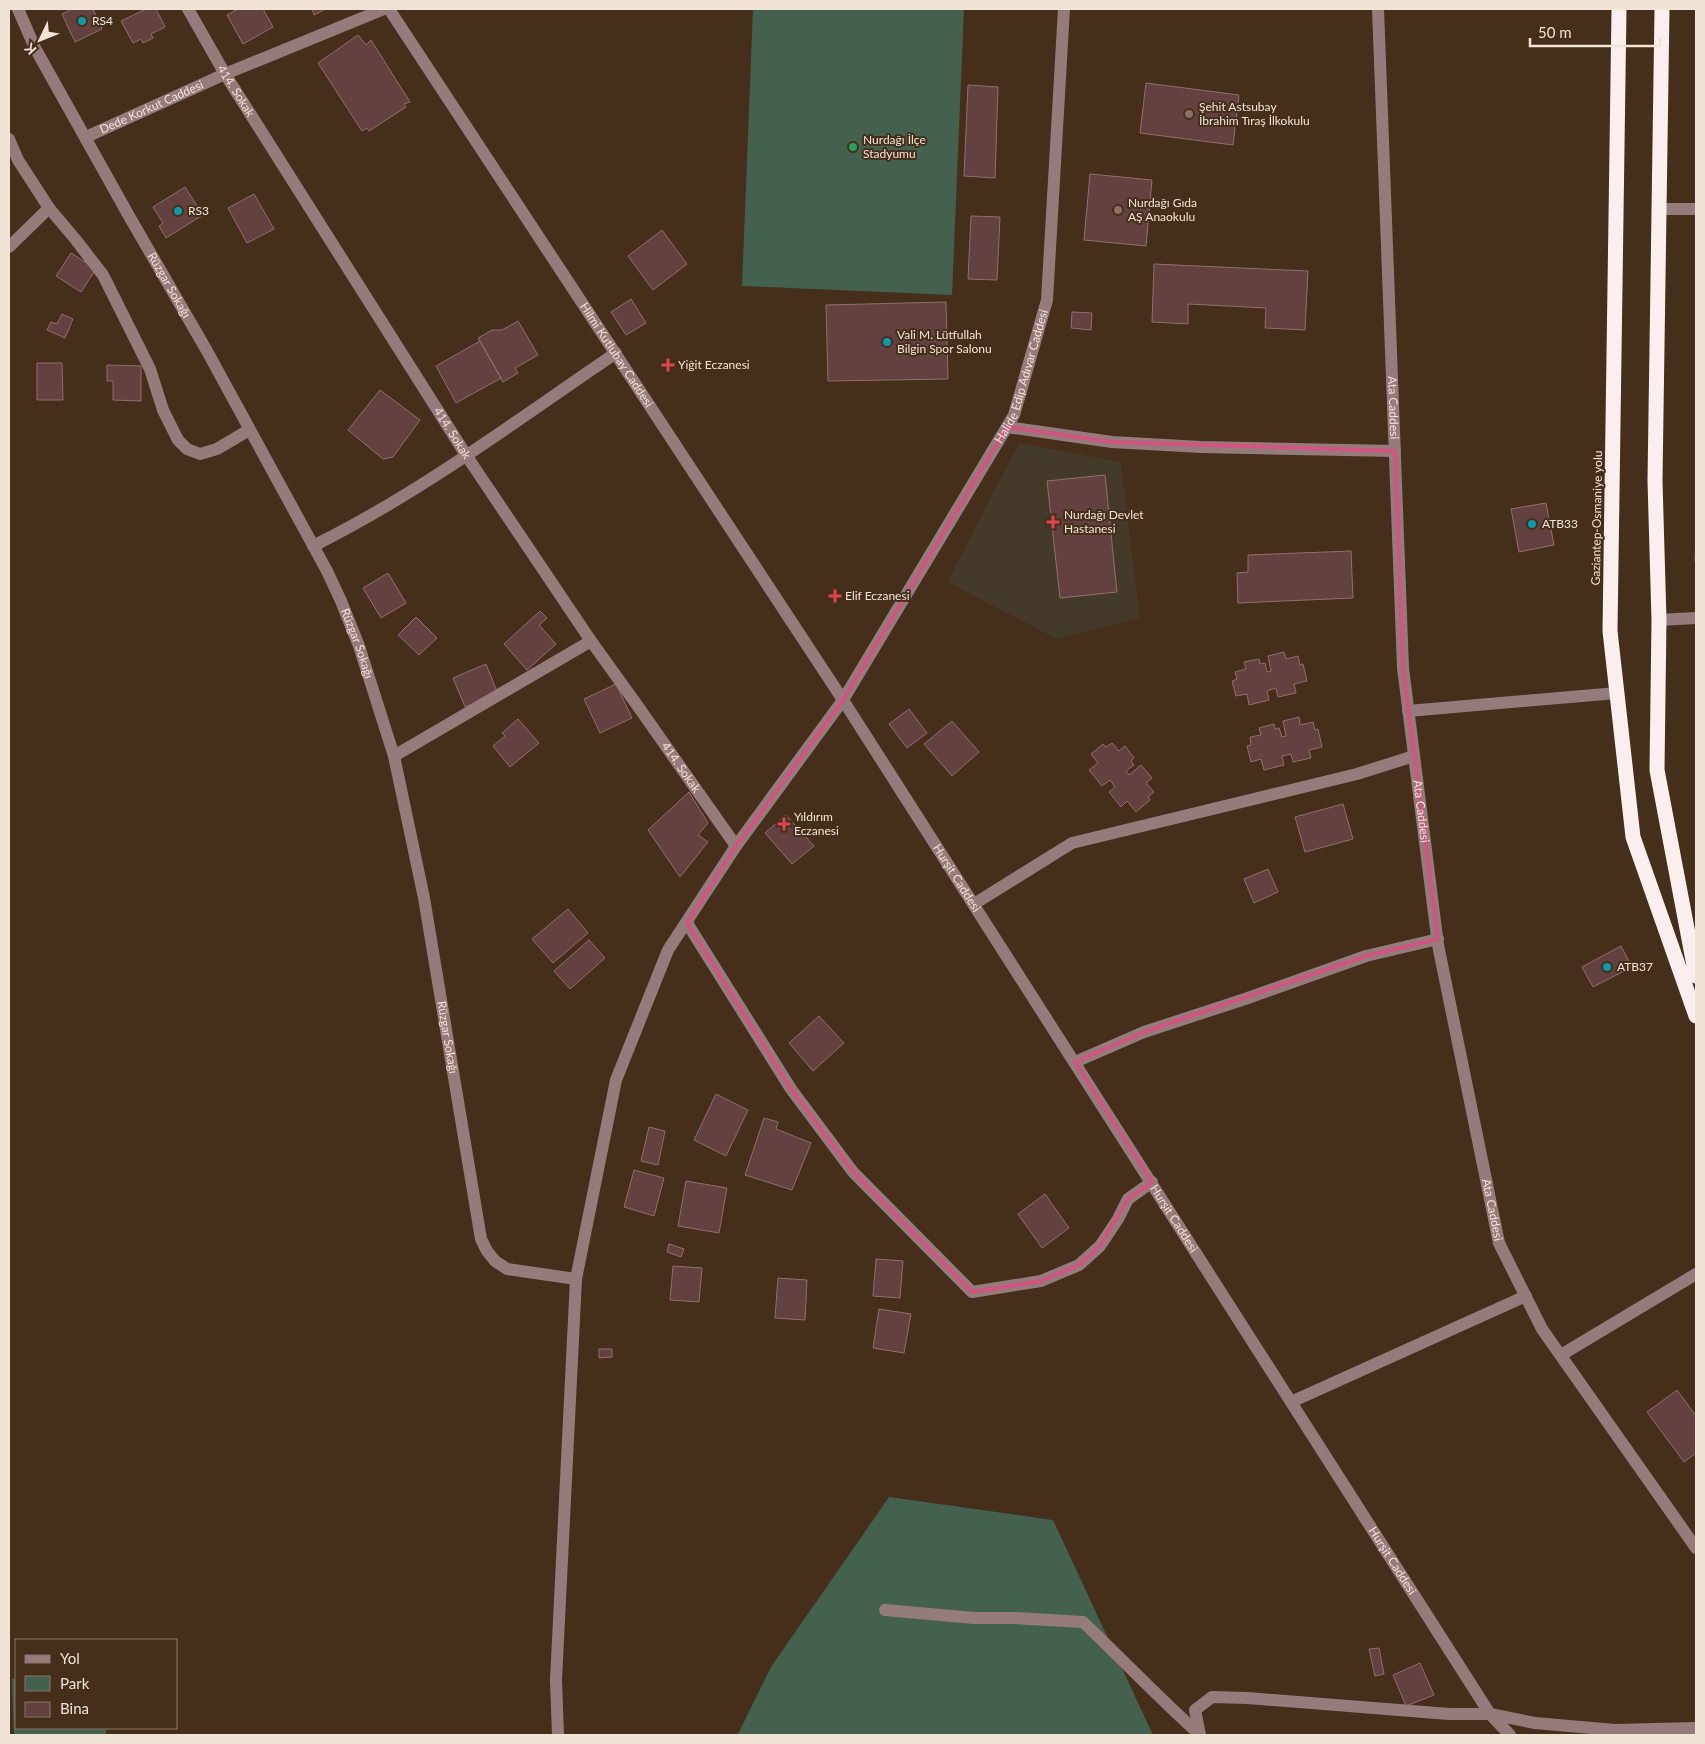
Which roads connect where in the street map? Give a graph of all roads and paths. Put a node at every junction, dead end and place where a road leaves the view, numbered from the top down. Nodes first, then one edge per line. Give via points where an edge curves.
1 (18, 9) edge
2 (188, 9) edge
3 (384, 9) edge
4 (389, 9) edge
5 (1064, 9) edge
6 (1378, 9) edge
7 (1619, 9) edge
8 (1662, 9) edge
9 (225, 74) junction
10 (86, 137) junction
11 (9, 139) edge
12 (50, 208) junction
13 (1696, 208) edge
14 (1659, 209) junction
15 (9, 247) edge
16 (616, 354) junction
17 (1007, 427) junction
18 (249, 430) junction
19 (1395, 451) junction
20 (466, 455) junction
21 (313, 546) junction
22 (1696, 618) edge
23 (1659, 620) junction
24 (590, 641) junction
25 (1617, 693) junction
26 (843, 700) junction
27 (1408, 711) junction
28 (394, 756) junction
29 (1414, 756) junction
30 (736, 846) junction
31 (974, 904) junction
32 (687, 923) junction
33 (1438, 938) junction
34 (1696, 976) edge
35 (1696, 1016) edge
36 (1075, 1062) junction
37 (1152, 1182) junction
38 (1696, 1274) edge
39 (576, 1279) junction
40 (1526, 1296) junction
41 (1561, 1355) junction
42 (1291, 1402) junction
43 (1696, 1548) edge
44 (885, 1610) dead end
45 (1169, 1707) junction
46 (1195, 1710) junction
47 (1490, 1714) junction
48 (1696, 1728) edge
49 (558, 1735) edge
50 (1200, 1735) edge
51 (1510, 1735) edge

1 - 10 street, Rüzgar Sokağı via 35,48
2 - 9 street, 414. Sokak
3 - 9 street, Dede Korkut Caddesi
4 - 16 street, Hilmi Kutlubay Caddesi
5 - 17 street, Halide Edip Adıvar Caddesi via 1047,300 1014,415
6 - 19 street, Ata Caddesi
7 - 25 highway, Gaziantep-Osmaniye yolu via 1610,631
8 - 14 highway
9 - 10 street, Dede Korkut Caddesi
9 - 20 street, 414. Sokak
10 - 18 street, Rüzgar Sokağı
11 - 12 street via 18,160
12 - 15 street
12 - 18 street via 103,275 150,369 163,410 178,440 187,449 200,454 217,449
13 - 14 street
14 - 23 highway via 1655,481
16 - 20 street
16 - 26 street, Hilmi Kutlubay Caddesi
17 - 19 street via 1142,444
17 - 26 street, Halide Edip Adıvar Caddesi
18 - 21 street, Rüzgar Sokağı
19 - 27 street, Ata Caddesi via 1403,668
20 - 21 street via 383,508
20 - 24 street, 414. Sokak
21 - 28 street, Rüzgar Sokağı via 359,646
22 - 23 street
23 - 34 highway via 1657,770
24 - 28 street
24 - 30 street, 414. Sokak
25 - 27 street
25 - 35 highway, Gaziantep-Osmaniye yolu via 1633,837
26 - 30 street, Halide Edip Adıvar Caddesi
26 - 31 street, Hurşit Caddesi
27 - 29 street, Ata Caddesi
28 - 39 street, Rüzgar Sokağı via 424,898 481,1240 495,1261 506,1269
29 - 31 street via 1357,774 1072,844
29 - 33 street, Ata Caddesi
30 - 32 street, Halide Edip Adıvar Caddesi
31 - 36 street, Hurşit Caddesi
32 - 37 street via 791,1089 853,1172 972,1292 1042,1281 1079,1266 1100,1246 1128,1199
32 - 39 street, Halide Edip Adıvar Caddesi via 668,950 616,1080
33 - 36 street via 1366,956 1144,1032
33 - 40 street, Ata Caddesi via 1499,1243
36 - 37 street, Hurşit Caddesi
37 - 42 street, Hurşit Caddesi
38 - 41 street
39 - 49 street, Halide Edip Adıvar Caddesi via 556,1680
40 - 41 street, Ata Caddesi via 1542,1329
40 - 42 street
41 - 43 street, Ata Caddesi
42 - 47 street, Hurşit Caddesi
44 - 45 street via 974,1618 1083,1622
45 - 46 street
45 - 50 street
46 - 47 street via 1212,1697 1449,1714
46 - 50 street
47 - 48 street via 1535,1723 1615,1730
47 - 51 street, Hurşit Caddesi

